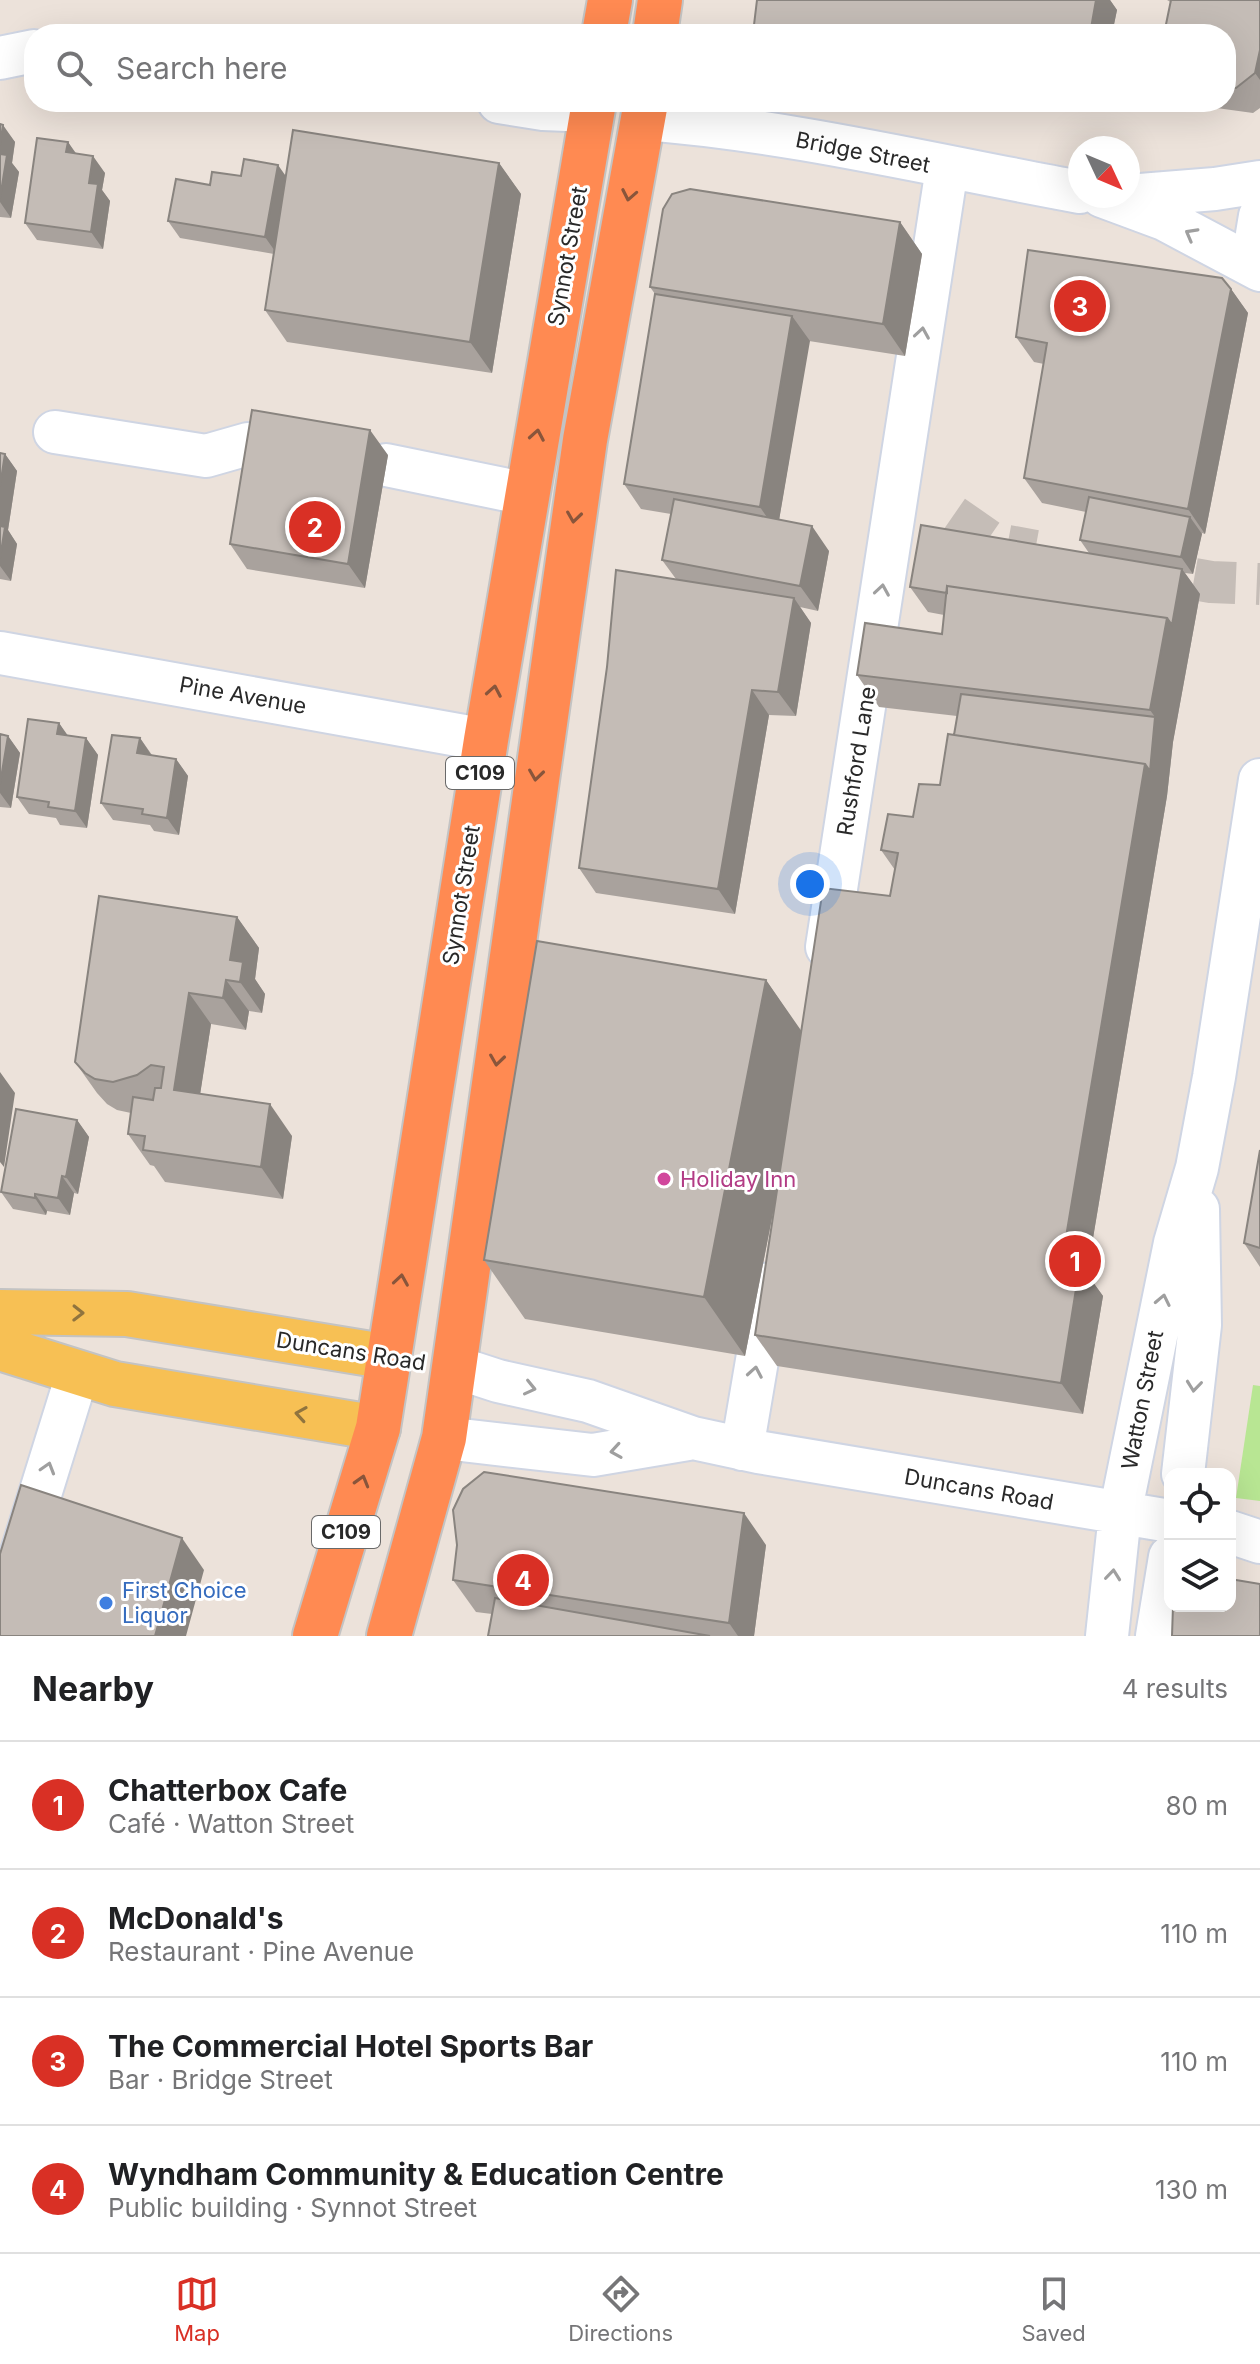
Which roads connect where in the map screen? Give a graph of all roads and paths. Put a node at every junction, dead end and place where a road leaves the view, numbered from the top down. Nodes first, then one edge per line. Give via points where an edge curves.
1 (610, 0) edge
2 (660, 0) edge
3 (606, 24) edge
4 (656, 24) edge
5 (24, 53) edge
6 (0, 58) edge
7 (592, 112) edge
8 (645, 112) edge
9 (653, 112) edge
10 (947, 168) junction
11 (1260, 182) edge
12 (1068, 188) edge
13 (1140, 193) edge
14 (1139, 208) edge
15 (1260, 216) edge
16 (1260, 257) edge
17 (1260, 270) edge
18 (55, 432) dead end
19 (258, 445) edge
20 (386, 465) dead end
21 (527, 494) junction
22 (0, 653) edge
23 (543, 726) junction
24 (486, 740) junction
25 (1260, 780) edge
26 (821, 982) edge
27 (443, 1010) junction
28 (503, 1018) junction
29 (1197, 1168) junction
30 (775, 1252) edge
31 (0, 1312) edge
32 (0, 1348) edge
33 (389, 1357) junction
34 (455, 1367) junction
35 (78, 1372) junction
36 (378, 1428) junction
37 (444, 1438) junction
38 (693, 1438) junction
39 (742, 1449) junction
40 (1184, 1468) edge
41 (1120, 1514) junction
42 (1164, 1520) edge
43 (403, 1591) junction
44 (1164, 1593) edge
45 (0, 1623) edge
46 (315, 1636) edge
47 (389, 1636) edge
48 (413, 1636) edge
49 (1107, 1636) edge
50 (1157, 1636) edge

1 - 3 highway
2 - 4 highway
5 - 6 street
21 -> 7 highway, Synnot Street / C109
8 -> 23 highway, C109 via 585,440
9 - 10 street, Bridge Street
10 - 12 street, Bridge Street
26 -> 10 street, Rushford Lane
11 - 13 street, Bridge Street
17 -> 14 street, Bridge Street
15 - 16 street
18 - 19 street via 206,456
20 - 21 street
24 -> 21 highway, Synnot Street / C109
22 - 24 street, Pine Avenue
23 - 24 highway
23 -> 28 highway, C109
24 - 27 highway, Synnot Street / C109
25 - 29 street, Watton Street
27 - 28 highway
33 -> 27 highway, Synnot Street / C109
28 -> 34 highway, C109
29 -> 40 street, Watton Street via 1200,1325
41 -> 29 street, Watton Street via 1175,1243
39 -> 30 street
31 -> 33 main road, Duncans Road via 127,1314
32 - 35 main road, Duncans Road
33 - 34 highway, Duncans Road
33 - 36 highway, Synnot Street / C109
34 - 37 highway, C109
34 -> 38 street, Duncans Road via 588,1401
36 -> 35 main road, Duncans Road via 115,1384
45 -> 35 street
36 - 37 highway, Duncans Road
46 -> 36 highway, Synnot Street / C109
38 -> 37 street, Duncans Road via 593,1455
37 - 43 highway, C109
38 - 39 street, Duncans Road
39 - 41 street, Duncans Road
41 - 42 street, Duncans Road
49 -> 41 street, Watton Street
43 - 47 highway, C109
43 - 48 street
44 - 50 street

